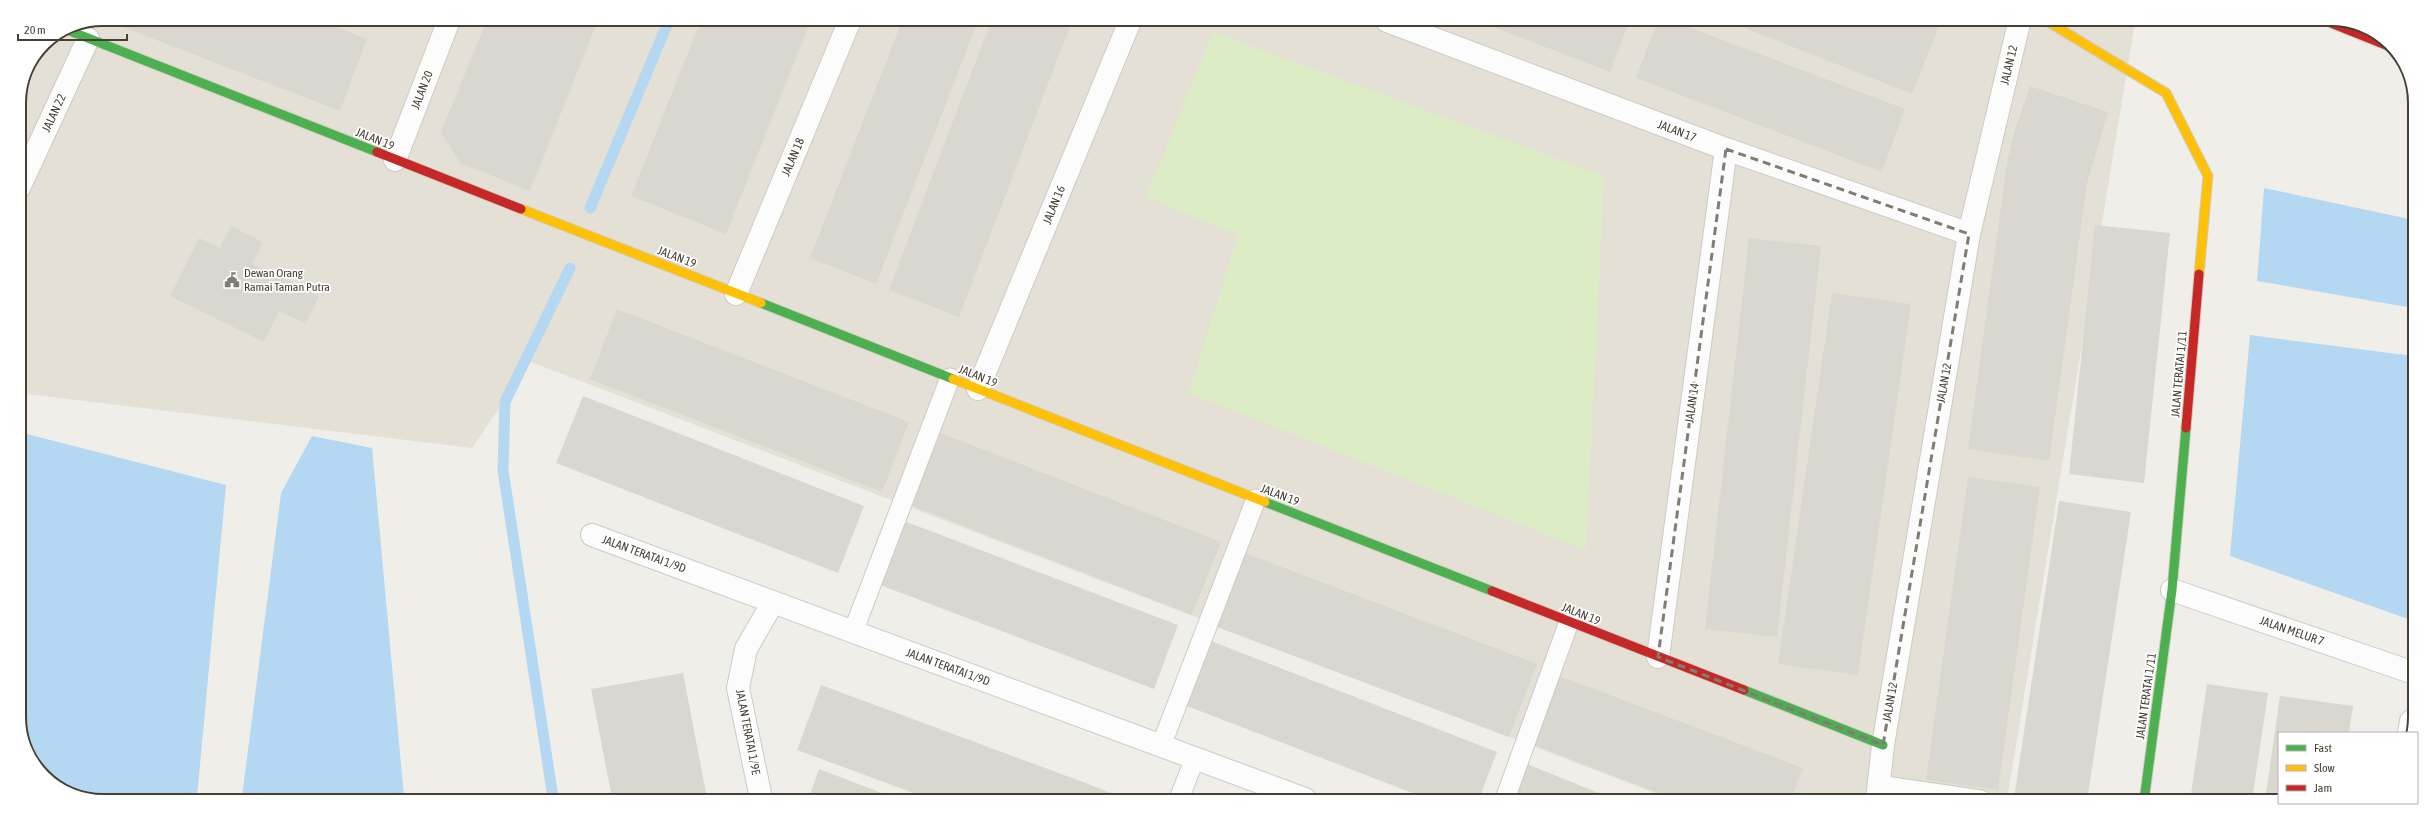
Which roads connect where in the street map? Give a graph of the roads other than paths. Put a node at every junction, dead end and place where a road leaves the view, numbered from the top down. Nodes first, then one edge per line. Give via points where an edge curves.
1 (447, 26) edge
2 (848, 26) edge
3 (1128, 26) edge
4 (1399, 26) edge
5 (2018, 26) edge
6 (2055, 26) edge
7 (2341, 27) edge
8 (72, 32) edge
9 (88, 39) junction
10 (2377, 42) edge
11 (1726, 149) junction
12 (395, 160) junction
13 (26, 173) edge
14 (1969, 234) junction
15 (736, 294) junction
16 (950, 378) junction
17 (978, 389) junction
18 (1256, 499) junction
19 (592, 535) dead end
20 (2172, 590) junction
21 (773, 602) junction
22 (1570, 622) junction
23 (853, 632) junction
24 (1658, 657) junction
25 (2408, 671) edge
26 (1883, 745) junction
27 (1161, 746) junction
28 (1195, 758) junction
29 (1878, 792) edge
30 (760, 794) edge
31 (1182, 794) edge
32 (1292, 794) edge
33 (1507, 794) edge
34 (1904, 794) edge
35 (2145, 794) edge

1 - 12 street, JALAN 20
2 - 15 street, JALAN 18
3 - 17 street, JALAN 16
4 - 11 street, JALAN 17
5 - 14 street, JALAN 12
6 - 20 street, JALAN TERATAI 1/11 via 2166,93 2208,176
7 - 10 street
8 - 9 street, JALAN 19
9 - 12 street, JALAN 19
9 - 13 street, JALAN 22
11 - 14 street, JALAN 17
11 - 24 street, JALAN 14
12 - 15 street, JALAN 19
14 - 26 street, JALAN 12
15 - 16 street, JALAN 19
16 - 17 street, JALAN 19
16 - 23 lane
17 - 18 street, JALAN 19
18 - 22 street, JALAN 19
18 - 27 lane
19 - 21 street, JALAN TERATAI 1/9D
20 - 25 street, JALAN MELUR 7
20 - 35 street, JALAN TERATAI 1/11
21 - 23 street, JALAN TERATAI 1/9D
21 - 30 street, JALAN TERATAI 1/9E via 746,649 738,688
22 - 24 street, JALAN 19
22 - 33 lane
23 - 27 street, JALAN TERATAI 1/9D
24 - 26 street, JALAN 19
26 - 29 street, JALAN 12
27 - 28 street, JALAN TERATAI 1/9D
28 - 31 lane
28 - 32 street, JALAN TERATAI 1/9D
29 - 34 lane

